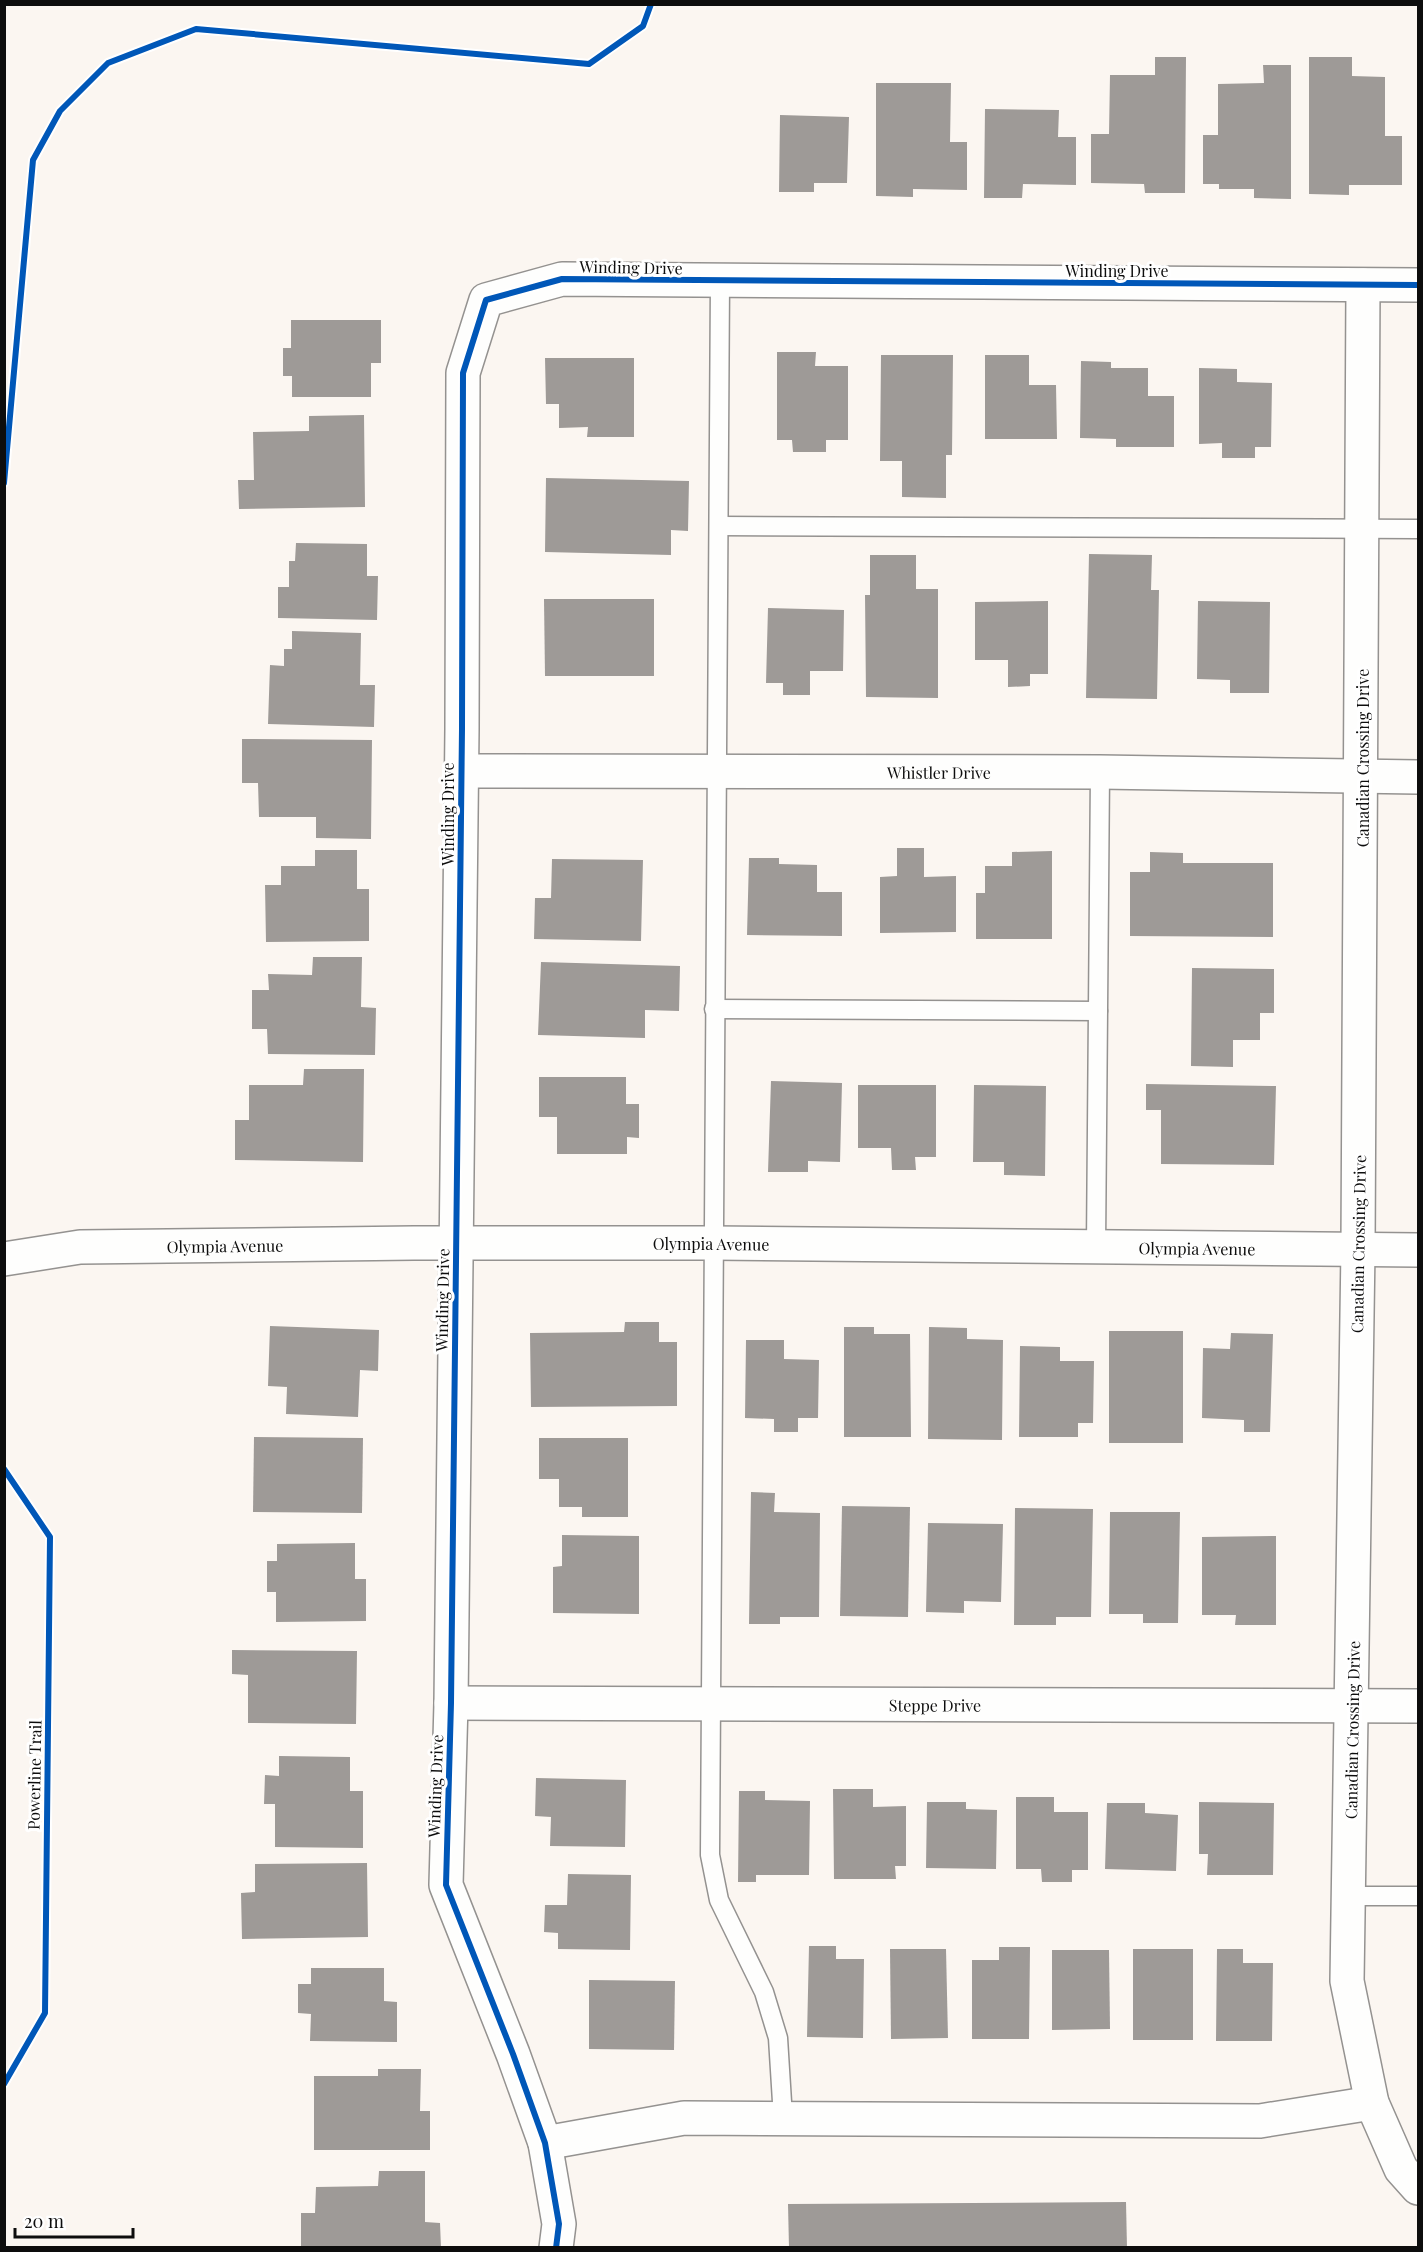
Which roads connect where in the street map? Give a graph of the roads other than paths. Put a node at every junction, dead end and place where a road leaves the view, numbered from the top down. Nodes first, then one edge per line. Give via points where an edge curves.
1 (720, 281) junction
2 (1363, 285) junction
3 (1419, 285) edge
4 (720, 526) junction
5 (1363, 529) junction
6 (1419, 529) edge
7 (461, 771) junction
8 (717, 771) junction
9 (1100, 772) junction
10 (1362, 775) junction
11 (1419, 777) edge
12 (714, 1009) junction
13 (1098, 1011) junction
14 (456, 1243) junction
15 (713, 1243) junction
16 (1096, 1247) junction
17 (1358, 1249) junction
18 (1419, 1250) edge
19 (4, 1259) edge
20 (451, 1703) junction
21 (710, 1704) junction
22 (1352, 1705) junction
23 (1419, 1706) edge
24 (1349, 1896) junction
25 (1419, 1896) edge
26 (1372, 2103) junction
27 (783, 2118) junction
28 (545, 2143) junction
29 (1419, 2187) edge
30 (556, 2247) edge

1 - 2 street, Winding Drive
1 - 4 lane
1 - 7 street, Winding Drive via 562,279 486,300 463,373
2 - 3 street, Winding Drive
2 - 5 street, Canadian Crossing Drive
4 - 5 lane
4 - 8 lane
5 - 6 lane
5 - 10 street, Canadian Crossing Drive
7 - 8 street, Whistler Drive
7 - 14 street, Winding Drive
8 - 9 street, Whistler Drive
8 - 12 lane
9 - 10 street, Whistler Drive
9 - 13 lane
10 - 11 street, Whistler Drive
10 - 17 street, Canadian Crossing Drive
12 - 13 lane
12 - 15 lane
13 - 16 lane
14 - 15 street, Olympia Avenue
14 - 19 street, Olympia Avenue via 80,1247
14 - 20 street, Winding Drive
15 - 16 street, Olympia Avenue
15 - 21 lane
16 - 17 street, Olympia Avenue
17 - 18 street, Olympia Avenue
17 - 22 street, Canadian Crossing Drive
20 - 21 street, Steppe Drive
20 - 28 street, Winding Drive via 446,1885
21 - 22 street, Steppe Drive
21 - 27 lane via 710,1855 719,1900 764,1992 778,2038
22 - 23 street, Steppe Drive
22 - 24 street, Canadian Crossing Drive
24 - 25 lane
24 - 26 street, Canadian Crossing Drive via 1347,1981
26 - 27 street via 1260,2121
26 - 29 street, Canadian Crossing Drive via 1401,2169
27 - 28 street via 684,2118
28 - 30 street, Winding Drive via 559,2224

